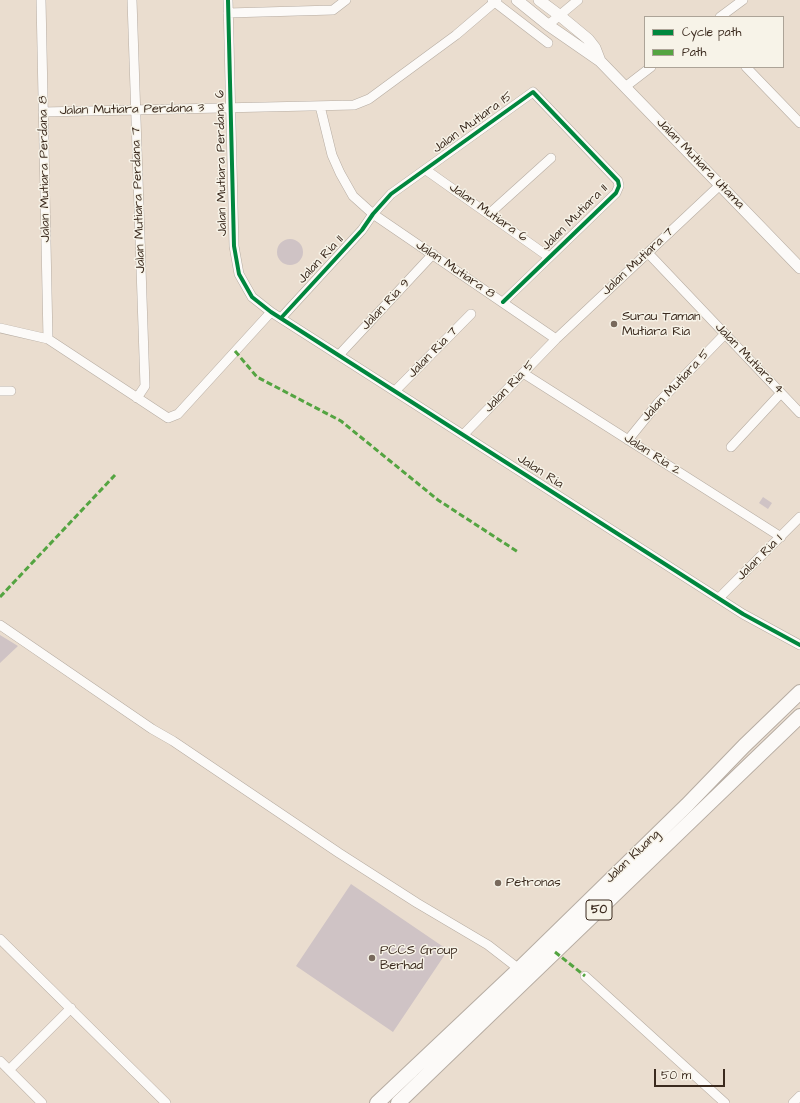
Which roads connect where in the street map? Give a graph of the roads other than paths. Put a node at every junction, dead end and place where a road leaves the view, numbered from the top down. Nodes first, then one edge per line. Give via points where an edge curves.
1 (41, 0) edge
2 (132, 0) edge
3 (228, 0) edge
4 (346, 0) edge
5 (517, 0) edge
6 (539, 0) edge
7 (578, 0) edge
8 (743, 0) edge
9 (494, 1) edge
10 (228, 13) junction
11 (559, 15) junction
12 (721, 16) edge
13 (548, 25) junction
14 (548, 43) dead end
15 (600, 61) junction
16 (650, 68) edge
17 (747, 68) edge
18 (625, 87) junction
19 (533, 92) joint
20 (320, 106) junction
21 (231, 108) junction
22 (136, 110) junction
23 (43, 112) junction
24 (800, 123) edge
25 (551, 158) dead end
26 (426, 170) junction
27 (720, 185) junction
28 (373, 214) junction
29 (489, 214) junction
30 (648, 253) junction
31 (432, 254) junction
32 (549, 257) junction
33 (800, 268) edge
34 (503, 302) junction
35 (271, 312) junction
36 (471, 314) dead end
37 (281, 318) junction
38 (0, 328) edge
39 (725, 334) junction
40 (48, 339) junction
41 (556, 339) junction
42 (339, 355) junction
43 (523, 373) junction
44 (0, 391) edge
45 (11, 391) dead end
46 (395, 391) junction
47 (781, 393) junction
48 (137, 398) junction
49 (800, 413) edge
50 (463, 435) junction
51 (628, 440) junction
52 (731, 447) dead end
53 (800, 517) edge
54 (781, 537) junction
55 (719, 598) junction
56 (0, 625) edge
57 (800, 645) edge
58 (800, 692) edge
59 (800, 716) edge
60 (0, 939) edge
61 (518, 969) junction
62 (585, 976) dead end
63 (71, 1008) junction
64 (0, 1061) edge
65 (9, 1070) junction
66 (800, 1096) edge
67 (42, 1103) edge
68 (166, 1103) edge
69 (377, 1103) edge
70 (398, 1103) edge
71 (725, 1103) edge
72 (794, 1103) edge

1 - 23 street, Jalan Mutiara Perdana 8
2 - 22 street, Jalan Mutiara Perdana 7
3 - 10 street, Jalan Mutiara Perdana 6
4 - 10 street via 332,10
5 - 13 street, Jalan Mutiara Utama
6 - 11 street, Jalan Mutiara Utama
7 - 11 street
8 - 12 street
9 - 14 street
9 - 20 street, Jalan Mutiara Perdana 3 via 456,35 370,99 354,105
10 - 21 street, Jalan Mutiara Perdana 6
11 - 13 street
11 - 15 street, Jalan Mutiara Utama via 588,39
13 - 15 street, Jalan Mutiara Utama
15 - 18 street, Jalan Mutiara Utama
16 - 18 street
17 - 24 street
18 - 27 street, Jalan Mutiara Utama
19 - 26 street, Jalan Mutiara 15
19 - 32 street, Jalan Mutiara 11 via 618,181 619,186 616,192
20 - 21 street, Jalan Mutiara Perdana 3
20 - 28 street, Jalan Mutiara 8 via 332,154 340,173 353,196
21 - 22 street, Jalan Mutiara Perdana 3
21 - 35 street, Jalan Mutiara Perdana 6 via 234,246 239,274 252,297
22 - 23 street, Jalan Mutiara Perdana 3
22 - 48 street, Jalan Mutiara Perdana 7 via 145,386
23 - 40 street, Jalan Mutiara Perdana 8
25 - 29 street
26 - 28 street, Jalan Mutiara 15 via 391,194
26 - 29 street, Jalan Mutiara 6
27 - 30 street, Jalan Mutiara 7
27 - 33 street, Jalan Mutiara Utama
28 - 31 street, Jalan Mutiara 8
28 - 37 street, Jalan Ria 11 via 362,230
29 - 32 street, Jalan Mutiara 6
30 - 39 street, Jalan Mutiara 4
30 - 41 street, Jalan Mutiara 7
31 - 34 street, Jalan Mutiara 8
31 - 42 street, Jalan Ria 9
32 - 34 street, Jalan Mutiara 11
34 - 41 street, Jalan Mutiara 8
35 - 37 street, Jalan Ria
35 - 48 street via 178,414 168,418
36 - 46 street, Jalan Ria 7
37 - 42 street, Jalan Ria
38 - 40 street
39 - 47 street, Jalan Mutiara 4
39 - 51 street, Jalan Mutiara 5 via 658,403
40 - 48 street
41 - 43 street, Jalan Ria 5
42 - 46 street, Jalan Ria
43 - 50 street, Jalan Ria 5
43 - 51 street, Jalan Ria 2
44 - 45 street
46 - 50 street, Jalan Ria
47 - 49 street, Jalan Mutiara 4
47 - 52 street
50 - 55 street, Jalan Ria
51 - 54 street, Jalan Ria 2
53 - 54 street, Jalan Ria 1
54 - 55 street, Jalan Ria 1
55 - 57 street, Jalan Ria via 759,624
56 - 61 street via 339,853 416,903 488,945
58 - 61 highway, Jalan Kluang / 50
59 - 70 highway, Jalan Kluang / 50
60 - 63 street
61 - 69 highway, Jalan Kluang / 50
62 - 71 street
63 - 65 street
63 - 68 street
64 - 65 street
65 - 67 street
66 - 72 street

